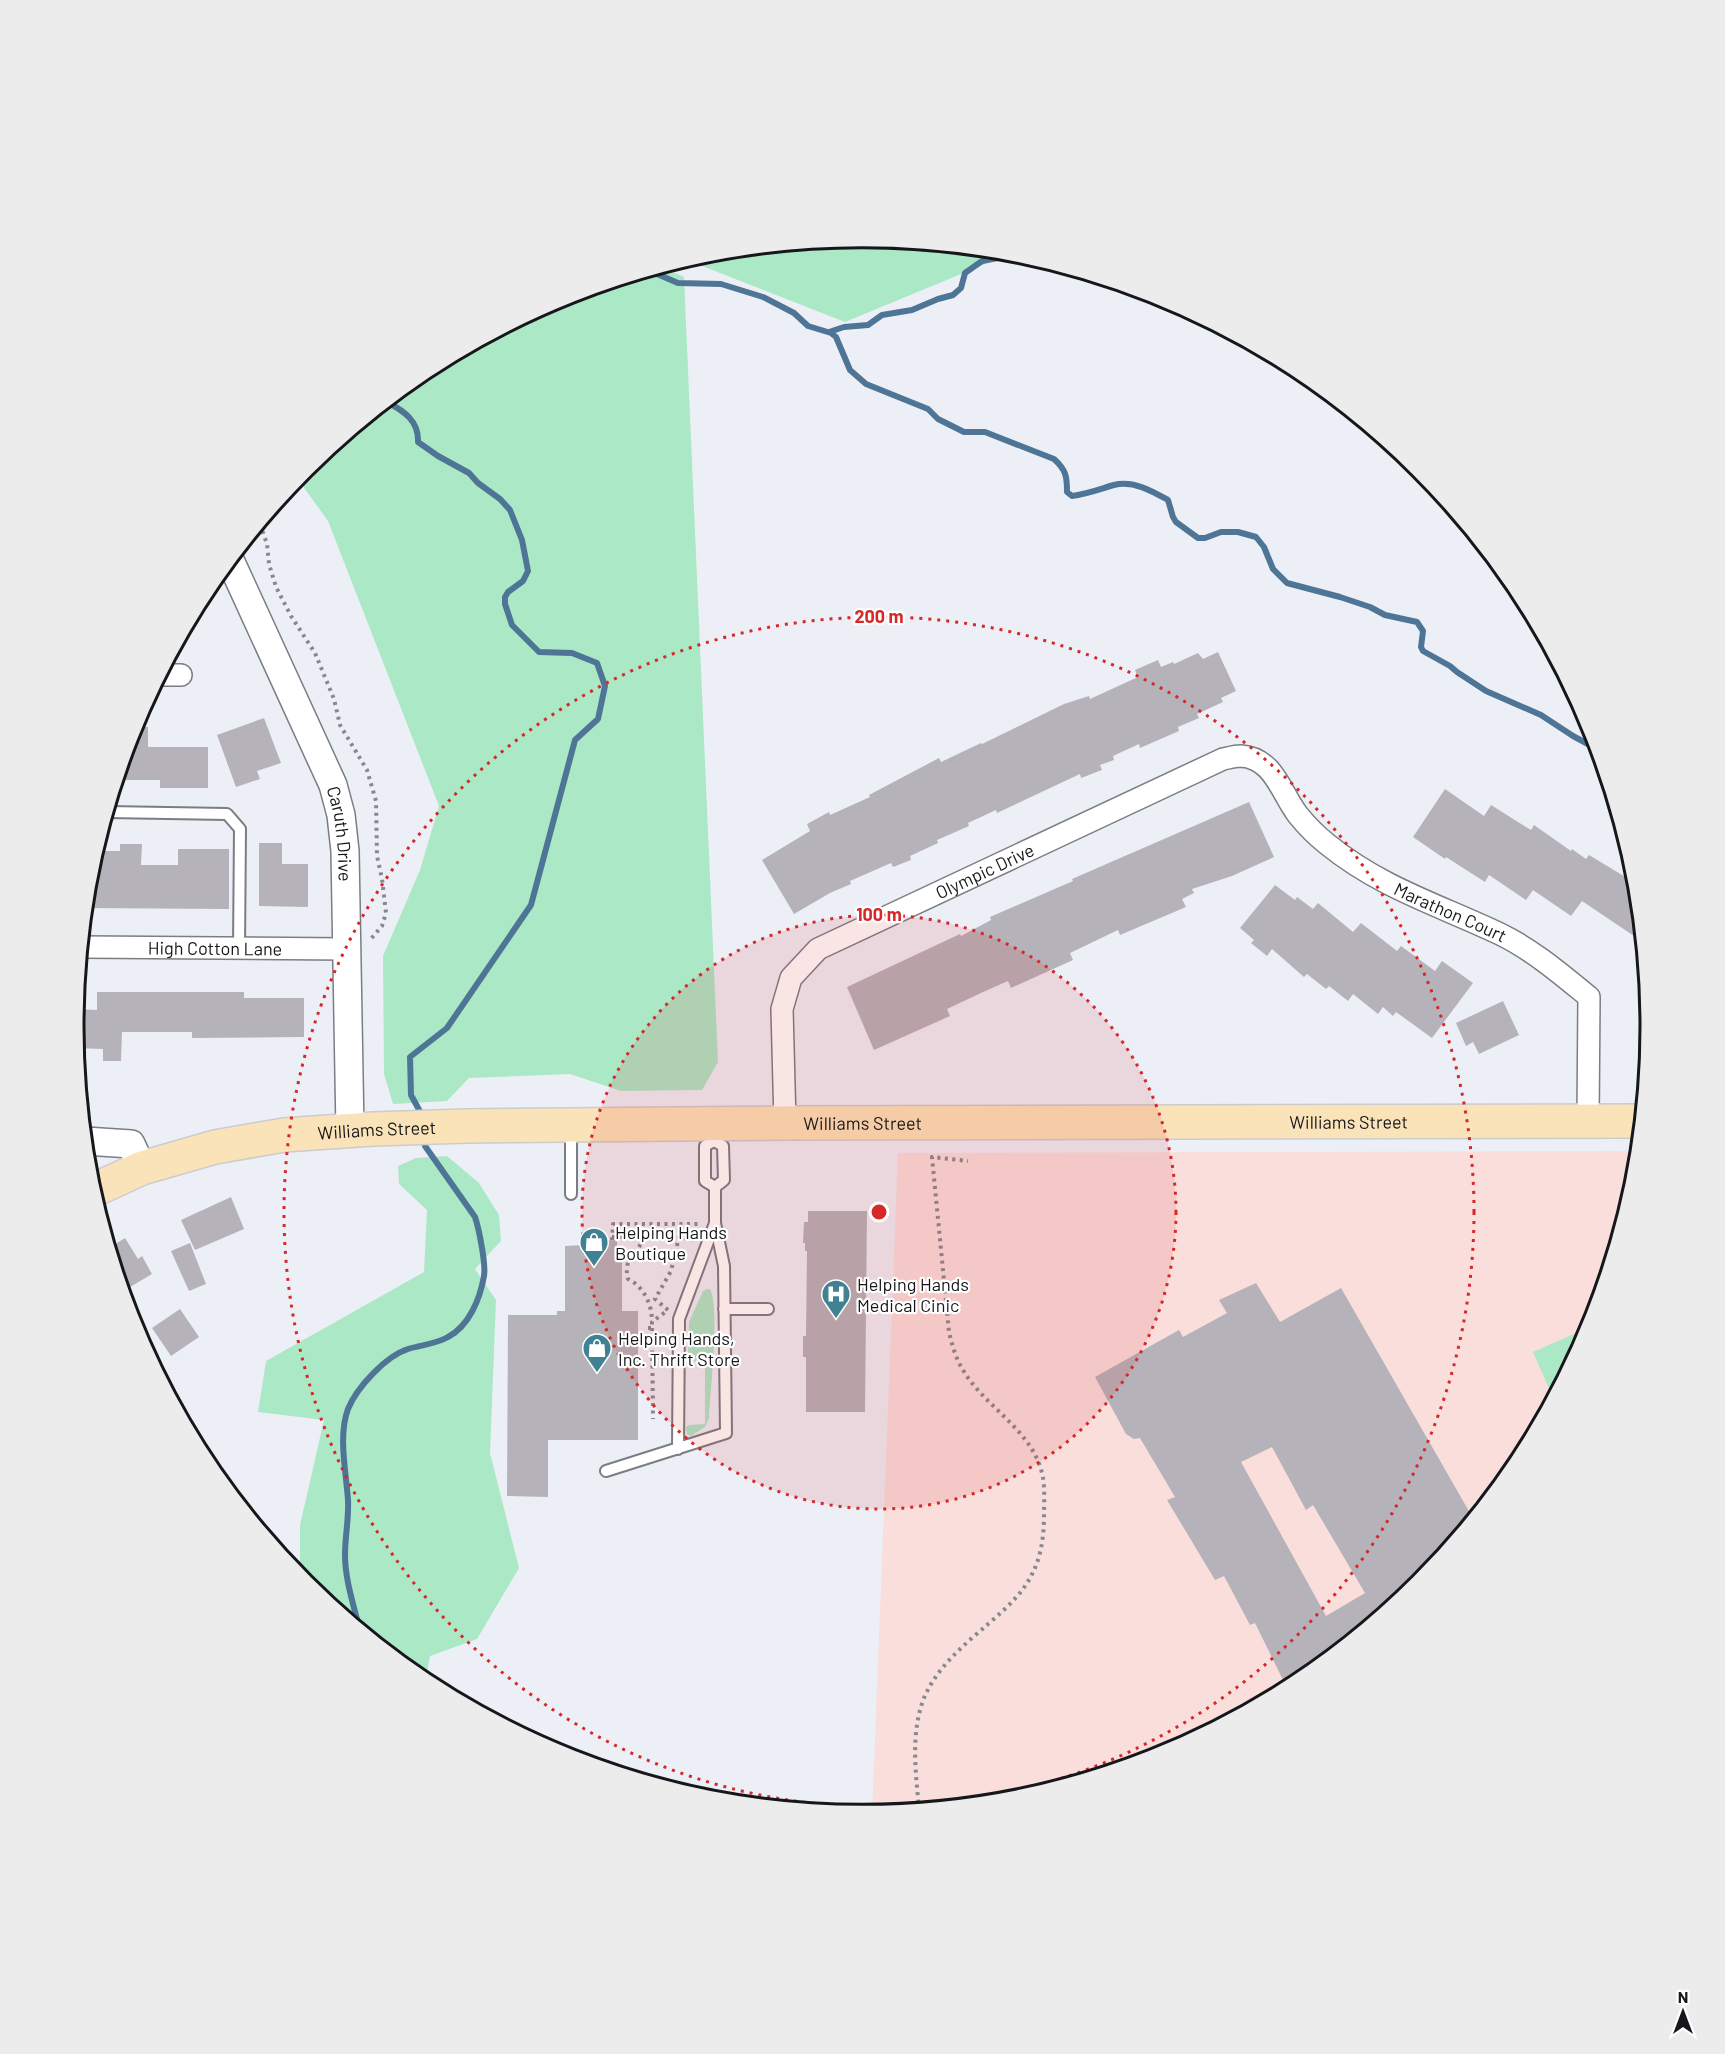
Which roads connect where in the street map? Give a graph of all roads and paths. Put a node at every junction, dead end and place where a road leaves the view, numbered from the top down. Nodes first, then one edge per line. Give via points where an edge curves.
1 (234, 568) edge
2 (1223, 759) joint
3 (115, 812) edge
4 (89, 947) edge
5 (239, 949) junction
6 (347, 949) junction
7 (1588, 1121) junction
8 (1635, 1121) edge
9 (785, 1124) junction
10 (571, 1126) junction
11 (350, 1131) junction
12 (714, 1133) junction
13 (93, 1142) edge
14 (968, 1161) dead end
15 (142, 1168) junction
16 (719, 1184) junction
17 (101, 1187) edge
18 (571, 1194) dead end
19 (715, 1223) junction
20 (642, 1237) junction
21 (679, 1237) junction
22 (768, 1309) dead end
23 (724, 1310) junction
24 (652, 1322) junction
25 (653, 1419) dead end
26 (678, 1449) junction
27 (606, 1472) dead end
28 (918, 1803) edge

1 - 6 street, Caruth Drive via 333,785 345,851
2 - 7 street, Marathon Court via 1240,756 1258,761 1270,770 1298,815 1356,866 1407,894 1502,935 1551,966 1589,997
2 - 9 street, Olympic Drive via 818,949 791,978 782,1009
3 - 5 lane via 227,814 240,830
4 - 5 street, High Cotton Lane
5 - 6 street, High Cotton Lane
6 - 11 street, Caruth Drive
7 - 8 main road, Williams Street
7 - 9 main road, Williams Street
9 - 12 main road, Williams Street
10 - 11 main road, Williams Street
10 - 12 main road, Williams Street
10 - 18 lane
11 - 15 main road, Williams Street via 284,1135 226,1145
12 - 16 lane via 723,1146
12 - 16 lane via 705,1146 705,1181
13 - 15 street via 131,1144
14 - 28 path via 932,1157 950,1332 963,1371 1020,1432 1038,1464 1043,1478 1044,1529 1036,1568 1025,1586 945,1664 924,1697 914,1752
15 - 17 main road, Williams Street
16 - 19 lane
19 - 23 lane via 724,1266
19 - 26 lane via 679,1319
20 - 21 path
20 - 21 path via 612,1238 613,1224 698,1224 694,1240
20 - 24 path via 627,1263 627,1272 628,1279 638,1284 652,1308
21 - 24 path via 671,1271 655,1299 668,1310
22 - 23 lane
23 - 26 lane via 726,1433
24 - 25 path
26 - 27 lane

